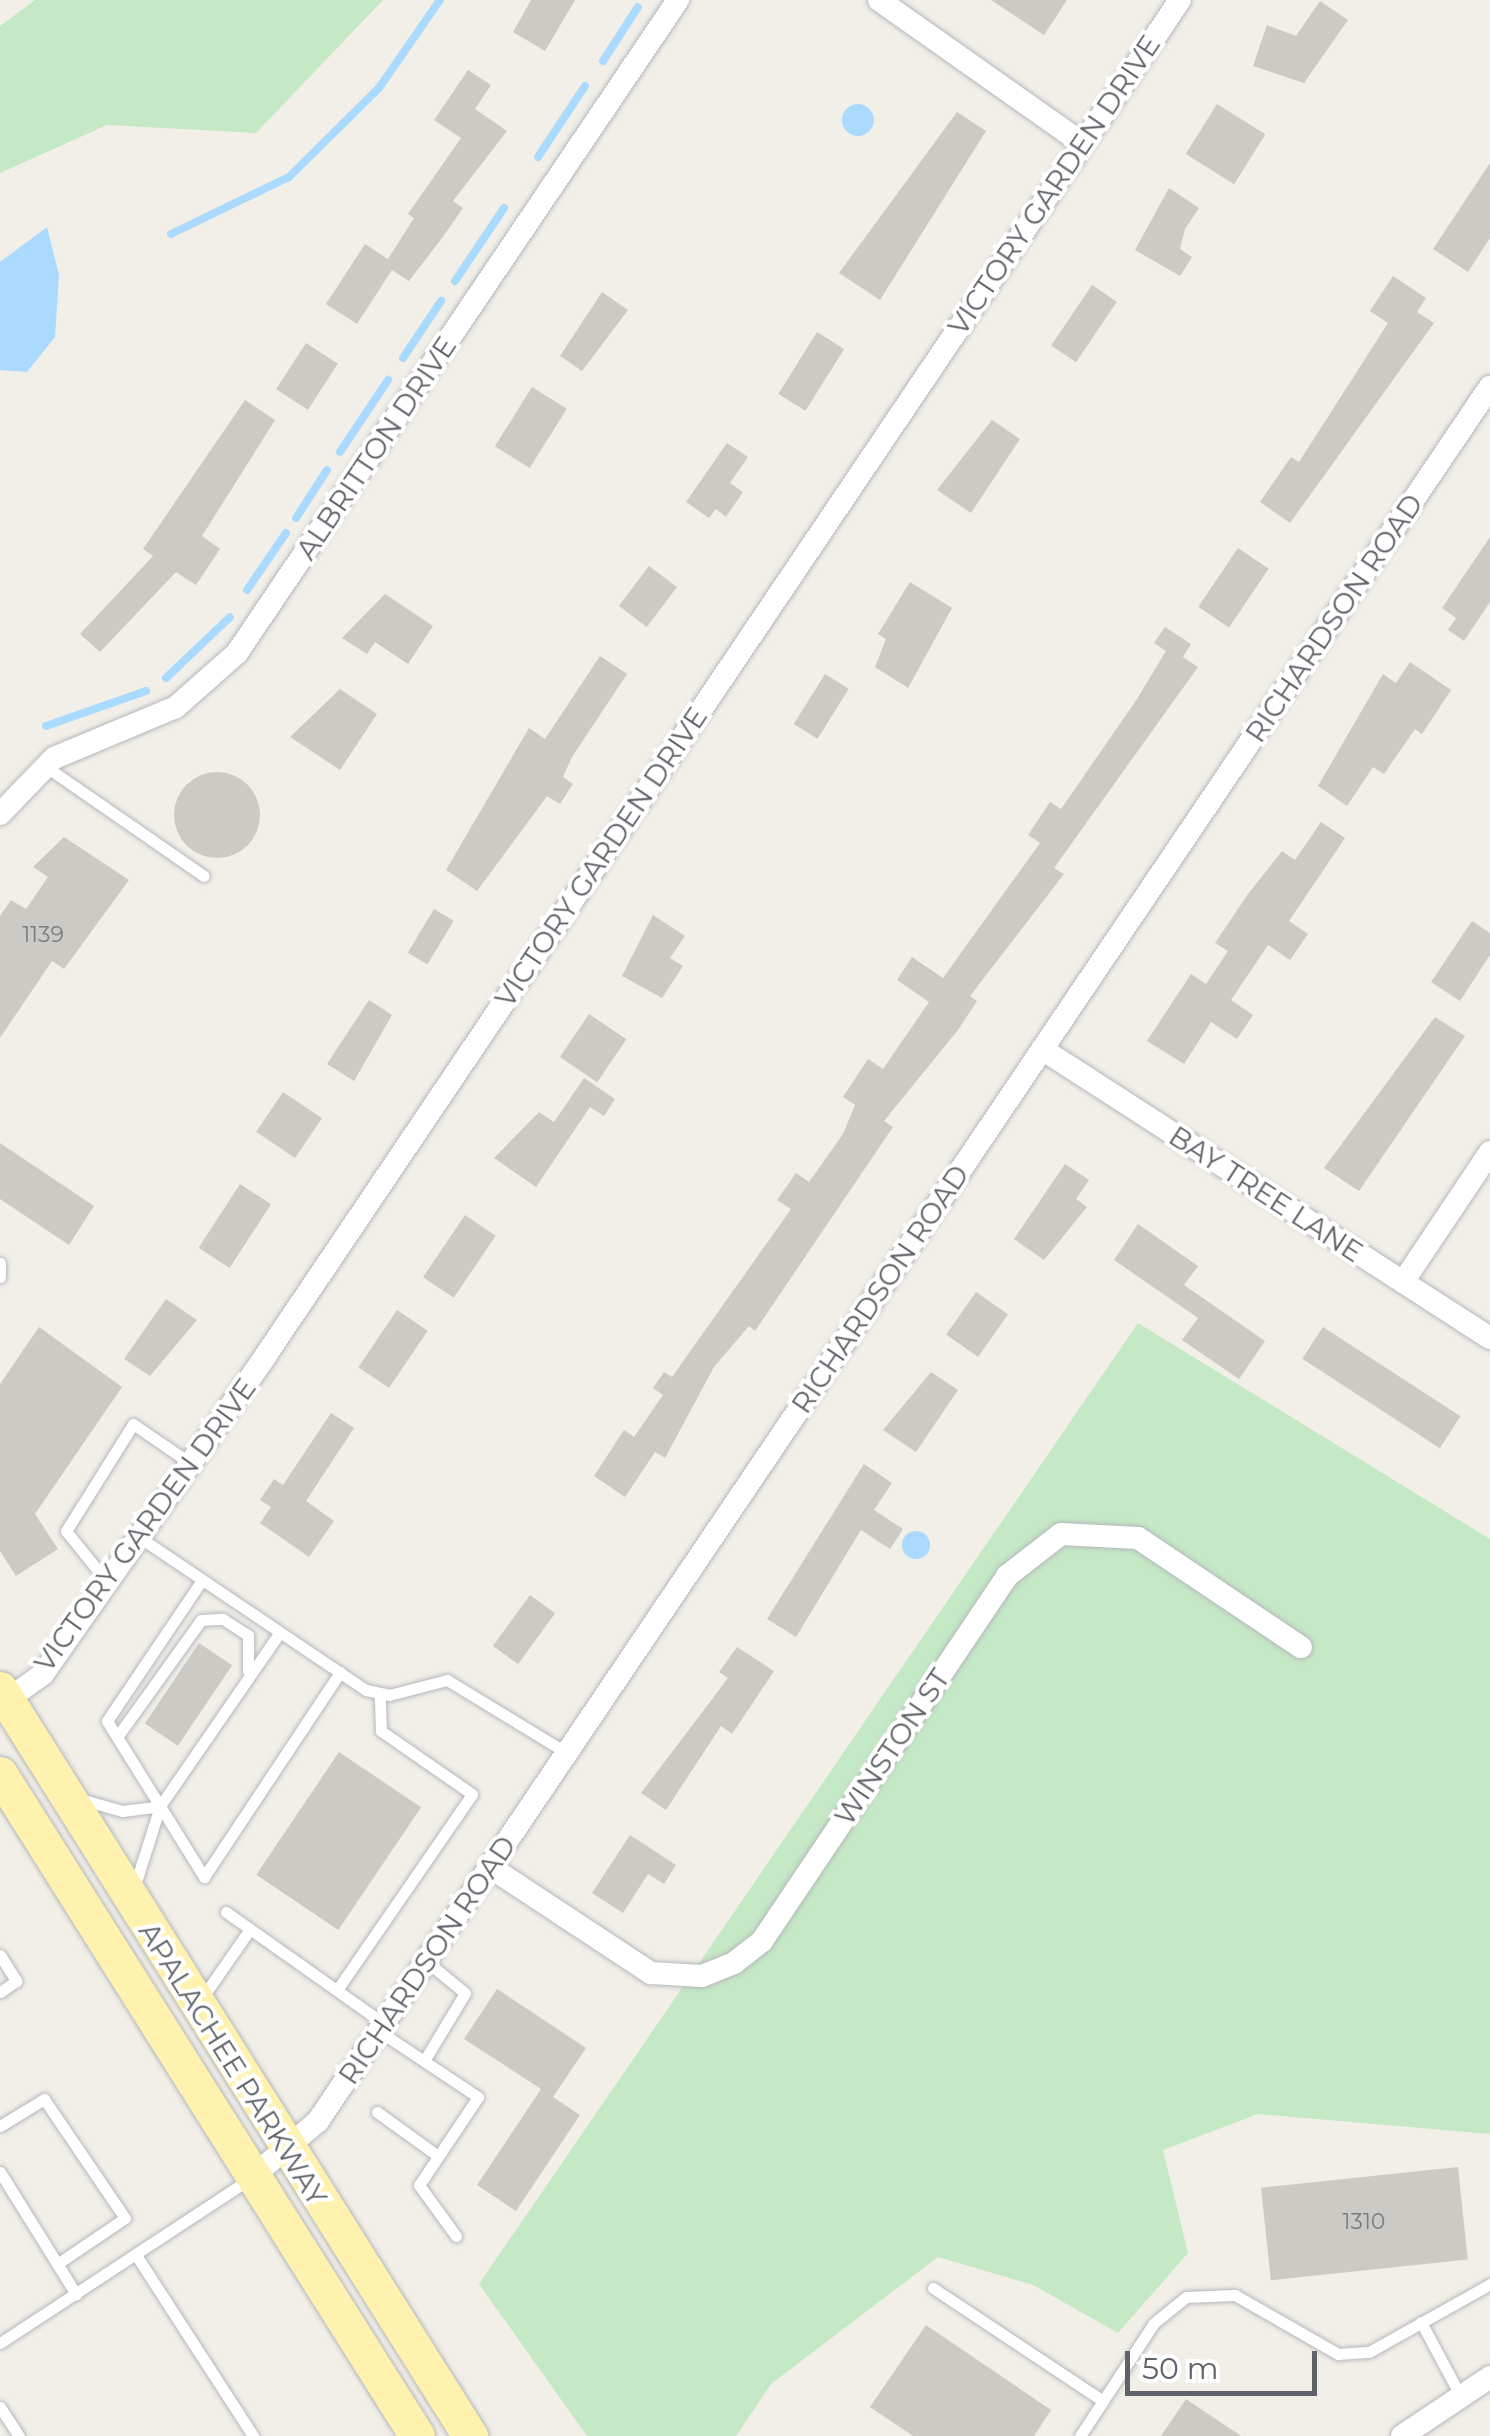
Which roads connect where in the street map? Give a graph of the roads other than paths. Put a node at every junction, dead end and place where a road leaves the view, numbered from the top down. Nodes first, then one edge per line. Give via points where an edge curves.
1 (678, 0) edge
2 (879, 0) edge
3 (1180, 0) edge
4 (1082, 143) junction
5 (1490, 387) edge
6 (45, 766) junction
7 (0, 814) edge
8 (204, 876) dead end
9 (1042, 1049) junction
10 (1490, 1152) edge
11 (0, 1263) edge
12 (0, 1277) edge
13 (1403, 1282) junction
14 (1490, 1338) edge
15 (190, 1464) junction
16 (139, 1537) junction
17 (202, 1580) junction
18 (108, 1583) junction
19 (280, 1632) junction
20 (1301, 1647) dead end
21 (340, 1672) junction
22 (244, 1684) junction
23 (380, 1694) junction
24 (2, 1696) edge
25 (117, 1737) junction
26 (566, 1753) junction
27 (0, 1774) edge
28 (62, 1790) junction
29 (160, 1806) junction
30 (490, 1867) junction
31 (133, 1904) junction
32 (226, 1912) dead end
33 (250, 1929) junction
34 (0, 1955) edge
35 (426, 1961) junction
36 (337, 1990) junction
37 (0, 1992) edge
38 (196, 2006) junction
39 (382, 2027) junction
40 (424, 2061) junction
41 (377, 2112) dead end
42 (0, 2126) edge
43 (286, 2148) junction
44 (438, 2156) junction
45 (0, 2172) edge
46 (253, 2176) junction
47 (456, 2236) dead end
48 (136, 2255) junction
49 (57, 2264) junction
50 (1490, 2284) edge
51 (932, 2288) dead end
52 (76, 2294) junction
53 (1421, 2322) junction
54 (0, 2343) edge
55 (1490, 2377) edge
56 (1460, 2394) junction
57 (1103, 2401) junction
58 (1, 2412) edge
59 (19, 2436) edge
60 (253, 2436) edge
61 (417, 2436) edge
62 (470, 2436) edge
63 (1080, 2436) edge
64 (1402, 2436) edge

1 - 6 street, ALBRITTON DRIVE via 237,653 176,707
2 - 4 street
3 - 4 street, VICTORY GARDEN DRIVE
4 - 15 street, VICTORY GARDEN DRIVE
5 - 9 street, RICHARDSON ROAD
6 - 7 street, ALBRITTON DRIVE
6 - 8 lane
9 - 13 street, BAY TREE LANE
9 - 26 street, RICHARDSON ROAD
10 - 13 street
11 - 12 lane
13 - 14 street, BAY TREE LANE
15 - 16 street, VICTORY GARDEN DRIVE
15 - 18 lane via 133,1424 66,1530
16 - 17 lane
16 - 18 street, VICTORY GARDEN DRIVE
17 - 19 lane
17 - 25 lane via 107,1721
18 - 24 street, VICTORY GARDEN DRIVE via 43,1674
19 - 21 lane
19 - 22 lane
20 - 30 street, WINSTON ST via 1138,1538 1061,1534 1007,1576 762,1941 734,1963 702,1976 651,1973
21 - 23 lane
21 - 29 lane via 204,1878
22 - 25 lane via 255,1644 224,1618 202,1620
22 - 29 lane
23 - 26 lane via 447,1680
23 - 36 lane via 381,1731 472,1794
24 - 28 main road, APALACHEE PARKWAY
25 - 29 lane
26 - 30 street, RICHARDSON ROAD
27 - 46 main road, APALACHEE PARKWAY
28 - 29 lane via 122,1810
28 - 31 main road, APALACHEE PARKWAY
29 - 31 lane
30 - 35 street, RICHARDSON ROAD
31 - 38 main road, APALACHEE PARKWAY
32 - 33 lane
33 - 36 lane
33 - 38 lane
34 - 37 lane via 16,1982
35 - 39 street, RICHARDSON ROAD
35 - 40 lane via 465,1994
36 - 39 lane
38 - 43 main road, APALACHEE PARKWAY
39 - 40 lane
39 - 43 street, RICHARDSON ROAD via 318,2121
40 - 44 lane via 478,2097
41 - 44 lane
42 - 49 lane via 44,2099 125,2218
43 - 46 street, RICHARDSON ROAD
43 - 62 main road, APALACHEE PARKWAY
44 - 47 lane via 419,2185
45 - 49 lane
46 - 48 lane
46 - 61 main road, APALACHEE PARKWAY
48 - 52 lane
48 - 60 lane
49 - 52 lane
50 - 53 lane
51 - 57 lane
52 - 54 lane
53 - 56 lane
53 - 57 lane via 1369,2352 1338,2354 1235,2295 1186,2297 1154,2323
55 - 56 street
56 - 64 street
57 - 63 lane
58 - 59 lane

